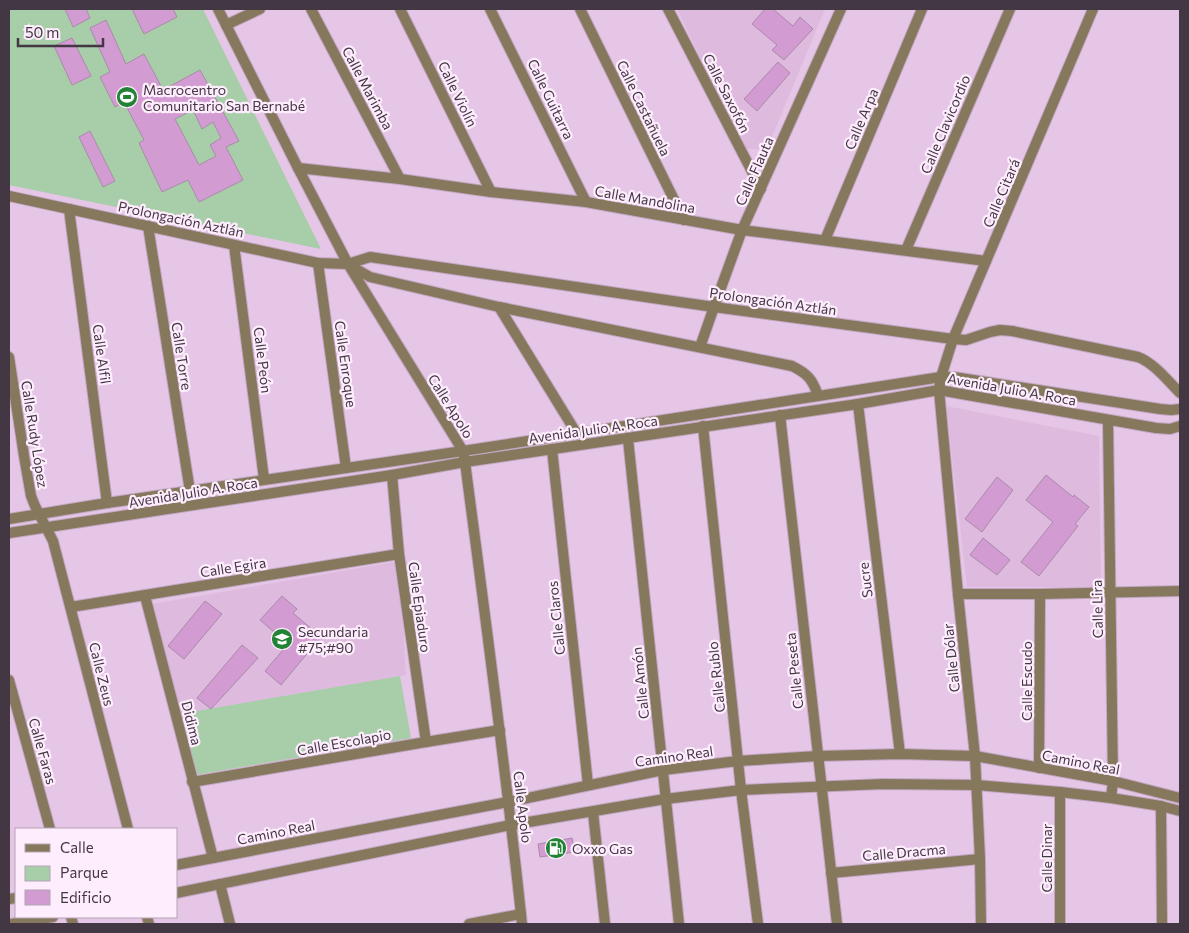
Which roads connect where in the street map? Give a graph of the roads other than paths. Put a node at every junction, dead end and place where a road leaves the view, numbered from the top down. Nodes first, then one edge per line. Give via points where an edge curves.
1 (218, 9) edge
2 (260, 9) edge
3 (311, 9) edge
4 (400, 9) edge
5 (490, 9) edge
6 (580, 9) edge
7 (668, 9) edge
8 (841, 9) edge
9 (922, 9) edge
10 (1010, 9) edge
11 (1093, 9) edge
12 (226, 25) junction
13 (298, 168) junction
14 (400, 179) junction
15 (761, 189) junction
16 (491, 192) junction
17 (9, 196) edge
18 (586, 202) junction
19 (69, 209) junction
20 (684, 220) junction
21 (148, 226) junction
22 (742, 230) junction
23 (824, 240) junction
24 (234, 245) junction
25 (906, 250) junction
26 (986, 261) junction
27 (318, 264) junction
28 (348, 264) junction
29 (499, 307) junction
30 (714, 307) junction
31 (953, 339) junction
32 (700, 347) junction
33 (9, 356) edge
34 (941, 377) junction
35 (939, 390) junction
36 (1180, 393) edge
37 (818, 395) junction
38 (858, 404) junction
39 (1180, 409) edge
40 (780, 414) junction
41 (1108, 420) junction
42 (703, 426) junction
43 (1180, 426) edge
44 (577, 434) junction
45 (628, 439) junction
46 (552, 449) junction
47 (463, 451) junction
48 (465, 462) junction
49 (346, 468) junction
50 (392, 475) junction
51 (264, 479) junction
52 (190, 491) junction
53 (107, 503) junction
54 (39, 514) junction
55 (9, 519) edge
56 (46, 528) junction
57 (9, 533) edge
58 (399, 554) junction
59 (1180, 591) edge
60 (1111, 593) junction
61 (958, 594) junction
62 (1040, 594) junction
63 (145, 596) junction
64 (71, 607) junction
65 (9, 680) edge
66 (500, 730) junction
67 (426, 742) junction
68 (900, 754) junction
69 (818, 756) junction
70 (975, 756) junction
71 (738, 761) junction
72 (1039, 768) junction
73 (663, 770) junction
74 (1113, 781) junction
75 (192, 782) junction
76 (588, 785) junction
77 (821, 786) junction
78 (976, 786) junction
79 (741, 790) junction
80 (1060, 792) junction
81 (1111, 798) junction
82 (1180, 798) edge
83 (666, 799) junction
84 (508, 802) junction
85 (1161, 806) junction
86 (1180, 811) edge
87 (593, 812) junction
88 (512, 825) junction
89 (50, 828) edge
90 (128, 828) edge
91 (213, 858) junction
92 (980, 859) junction
93 (178, 865) edge
94 (831, 873) junction
95 (220, 884) junction
96 (178, 893) edge
97 (47, 918) edge
98 (522, 919) edge
99 (11, 924) edge
100 (230, 924) edge
101 (469, 924) edge
102 (605, 924) edge
103 (679, 924) edge
104 (758, 924) edge
105 (837, 924) edge
106 (981, 924) edge
107 (1060, 924) edge
108 (1162, 924) edge

1 - 12 street, Calle Apolo
2 - 12 street
3 - 14 street, Calle Marimba
4 - 16 street, Calle Violín
5 - 18 street, Calle Guitarra
6 - 20 street, Calle Castañuela
7 - 15 street, Calle Saxofón
8 - 15 street, Calle Flauta
9 - 23 street, Calle Arpa
10 - 25 street, Calle Clavicordio
11 - 26 street, Calle Citará
12 - 13 street, Calle Apolo
13 - 14 street, Calle Mandolina
13 - 28 street, Calle Apolo
14 - 16 street, Calle Mandolina
15 - 22 street, Calle Flauta
16 - 18 street, Calle Mandolina
17 - 19 street, Prolongación Aztlán
18 - 20 street, Calle Mandolina
19 - 21 street, Prolongación Aztlán
19 - 53 street, Calle Alfil
20 - 22 street, Calle Mandolina
21 - 24 street, Prolongación Aztlán
21 - 52 street, Calle Torre
22 - 23 street, Calle Mandolina
22 - 30 street, Calle Flauta
23 - 25 street, Calle Mandolina
24 - 27 street, Prolongación Aztlán
24 - 51 street, Calle Peón
25 - 26 street, Calle Mandolina
26 - 31 street, Calle Citará
27 - 28 street, Prolongación Aztlán
27 - 49 street, Calle Enroque
28 - 29 street via 370,277
28 - 30 street, Prolongación Aztlán via 370,257
28 - 47 street, Calle Apolo
29 - 32 street
29 - 44 street
30 - 31 street, Prolongación Aztlán
30 - 32 street, Calle Flauta
31 - 34 street, Calle Citará
31 - 36 street, Prolongación Aztlán via 966,340 1000,330 1012,331 1130,355 1145,360
32 - 37 street via 802,370 813,382
33 - 54 street, Calle Rudy López via 31,496
34 - 35 street, Calle Citará
34 - 37 street, Avenida Julio A. Roca
34 - 39 street, Avenida Julio A. Roca via 1160,409
35 - 38 street, Avenida Julio A. Roca
35 - 41 street, Avenida Julio A. Roca
35 - 61 street, Calle Dólar
37 - 44 street, Avenida Julio A. Roca
38 - 40 street, Avenida Julio A. Roca
38 - 68 street, Sucre
40 - 42 street, Avenida Julio A. Roca
40 - 69 street, Calle Peseta
41 - 43 street, Avenida Julio A. Roca via 1156,428
41 - 60 street, Calle Lira
42 - 45 street, Avenida Julio A. Roca
42 - 71 street, Calle Rublo
44 - 47 street, Avenida Julio A. Roca
45 - 46 street, Avenida Julio A. Roca
45 - 73 street, Calle Amón
46 - 48 street, Avenida Julio A. Roca
46 - 76 street, Calle Claros
47 - 48 street, Calle Apolo
47 - 49 street, Avenida Julio A. Roca
48 - 50 street, Avenida Julio A. Roca
48 - 66 street, Calle Apolo
49 - 51 street, Avenida Julio A. Roca
50 - 56 street, Avenida Julio A. Roca
50 - 58 street, Calle Epiaduro
51 - 52 street, Avenida Julio A. Roca
52 - 53 street, Avenida Julio A. Roca
53 - 54 street, Avenida Julio A. Roca
54 - 55 street, Avenida Julio A. Roca
54 - 56 street, Calle Rudy López
56 - 57 street, Avenida Julio A. Roca
56 - 64 street, Calle Zeus via 53,541
58 - 63 street, Calle Egira
58 - 67 street, Calle Epiaduro
59 - 60 street
60 - 62 street
60 - 74 street, Calle Lira
61 - 62 street
61 - 70 street, Calle Dólar
62 - 72 street, Calle Escudo
63 - 64 street, Calle Egira
63 - 75 street, Didima
64 - 90 street, Calle Zeus
65 - 89 street, Calle Faras
66 - 67 street, Calle Escolapio
66 - 84 street, Calle Apolo
67 - 75 street, Calle Escolapio
68 - 69 street, Camino Real
68 - 70 street, Camino Real
69 - 71 street, Camino Real
69 - 77 street, Calle Peseta
70 - 72 street, Camino Real
70 - 78 street, Calle Dólar
71 - 73 street, Camino Real
71 - 79 street, Calle Rublo
72 - 74 street, Camino Real
73 - 76 street, Camino Real
73 - 83 street, Calle Amón
74 - 81 street, Calle Lira
74 - 82 street, Camino Real
75 - 91 street, Didima
76 - 84 street, Camino Real
77 - 78 street
77 - 79 street
77 - 94 street, Calle Peseta
78 - 80 street
78 - 92 street, Calle Dólar
79 - 83 street
79 - 104 street, Calle Rublo
80 - 81 street
80 - 107 street, Calle Dinar
81 - 85 street
83 - 87 street
83 - 103 street, Calle Amón
84 - 88 street, Calle Apolo
84 - 91 street, Camino Real
85 - 86 street
85 - 108 street
87 - 88 street
87 - 102 street
88 - 95 street
88 - 98 street, Calle Apolo
91 - 93 street, Camino Real
92 - 94 street, Calle Dracma
92 - 106 street, Calle Dólar
94 - 105 street, Calle Peseta
95 - 96 street
95 - 100 street
97 - 99 street
98 - 101 street

